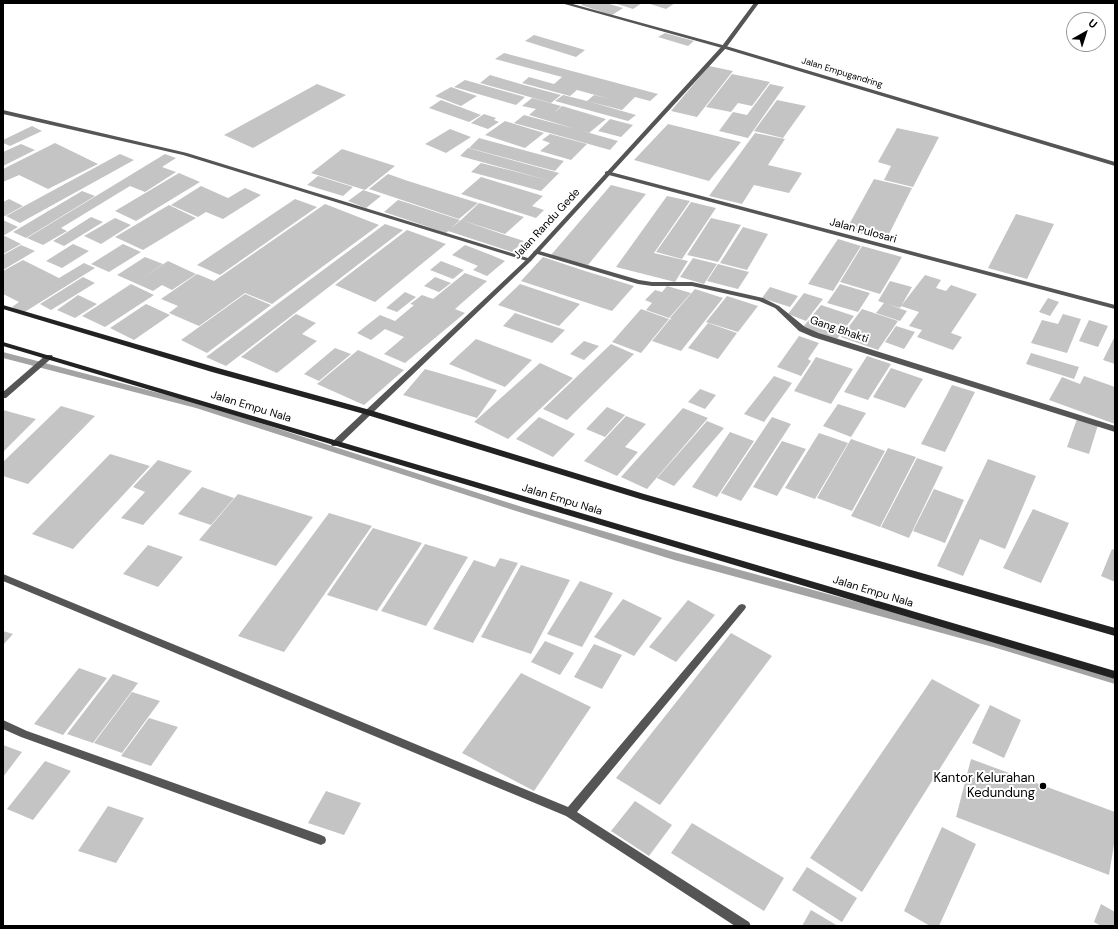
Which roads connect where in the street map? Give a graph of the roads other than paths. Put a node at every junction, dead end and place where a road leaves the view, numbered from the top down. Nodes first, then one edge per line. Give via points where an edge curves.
1 (563, 3) edge
2 (757, 3) edge
3 (720, 51) junction
4 (3, 112) edge
5 (1115, 164) edge
6 (607, 173) junction
7 (536, 252) junction
8 (529, 260) junction
9 (3, 307) edge
10 (1115, 307) edge
11 (3, 344) edge
12 (49, 358) junction
13 (3, 396) edge
14 (367, 412) junction
15 (1115, 429) edge
16 (335, 444) junction
17 (3, 577) edge
18 (742, 607) dead end
19 (1115, 632) edge
20 (1115, 675) edge
21 (3, 724) edge
22 (570, 813) junction
23 (321, 840) dead end
24 (746, 926) edge

1 - 3 street, Jalan Empugandring
2 - 3 street, Jalan Randu Gede
3 - 5 street, Jalan Empugandring
3 - 6 street, Jalan Randu Gede
4 - 8 street via 185,154
6 - 7 street, Jalan Randu Gede
6 - 10 street, Jalan Pulosari
7 - 8 street, Jalan Randu Gede
7 - 15 street, Gang Bhakti via 638,282 692,284 761,299 777,307 802,329 816,335
8 - 14 street, Jalan Randu Gede
9 - 14 main road
11 - 12 main road, Jalan Empu Nala
12 - 13 street
12 - 16 main road, Jalan Empu Nala
14 - 16 street, Jalan Randu Gede
14 - 19 main road via 643,496
16 - 20 main road, Jalan Empu Nala
17 - 22 street
18 - 22 street
21 - 23 street via 24,734
22 - 24 street

